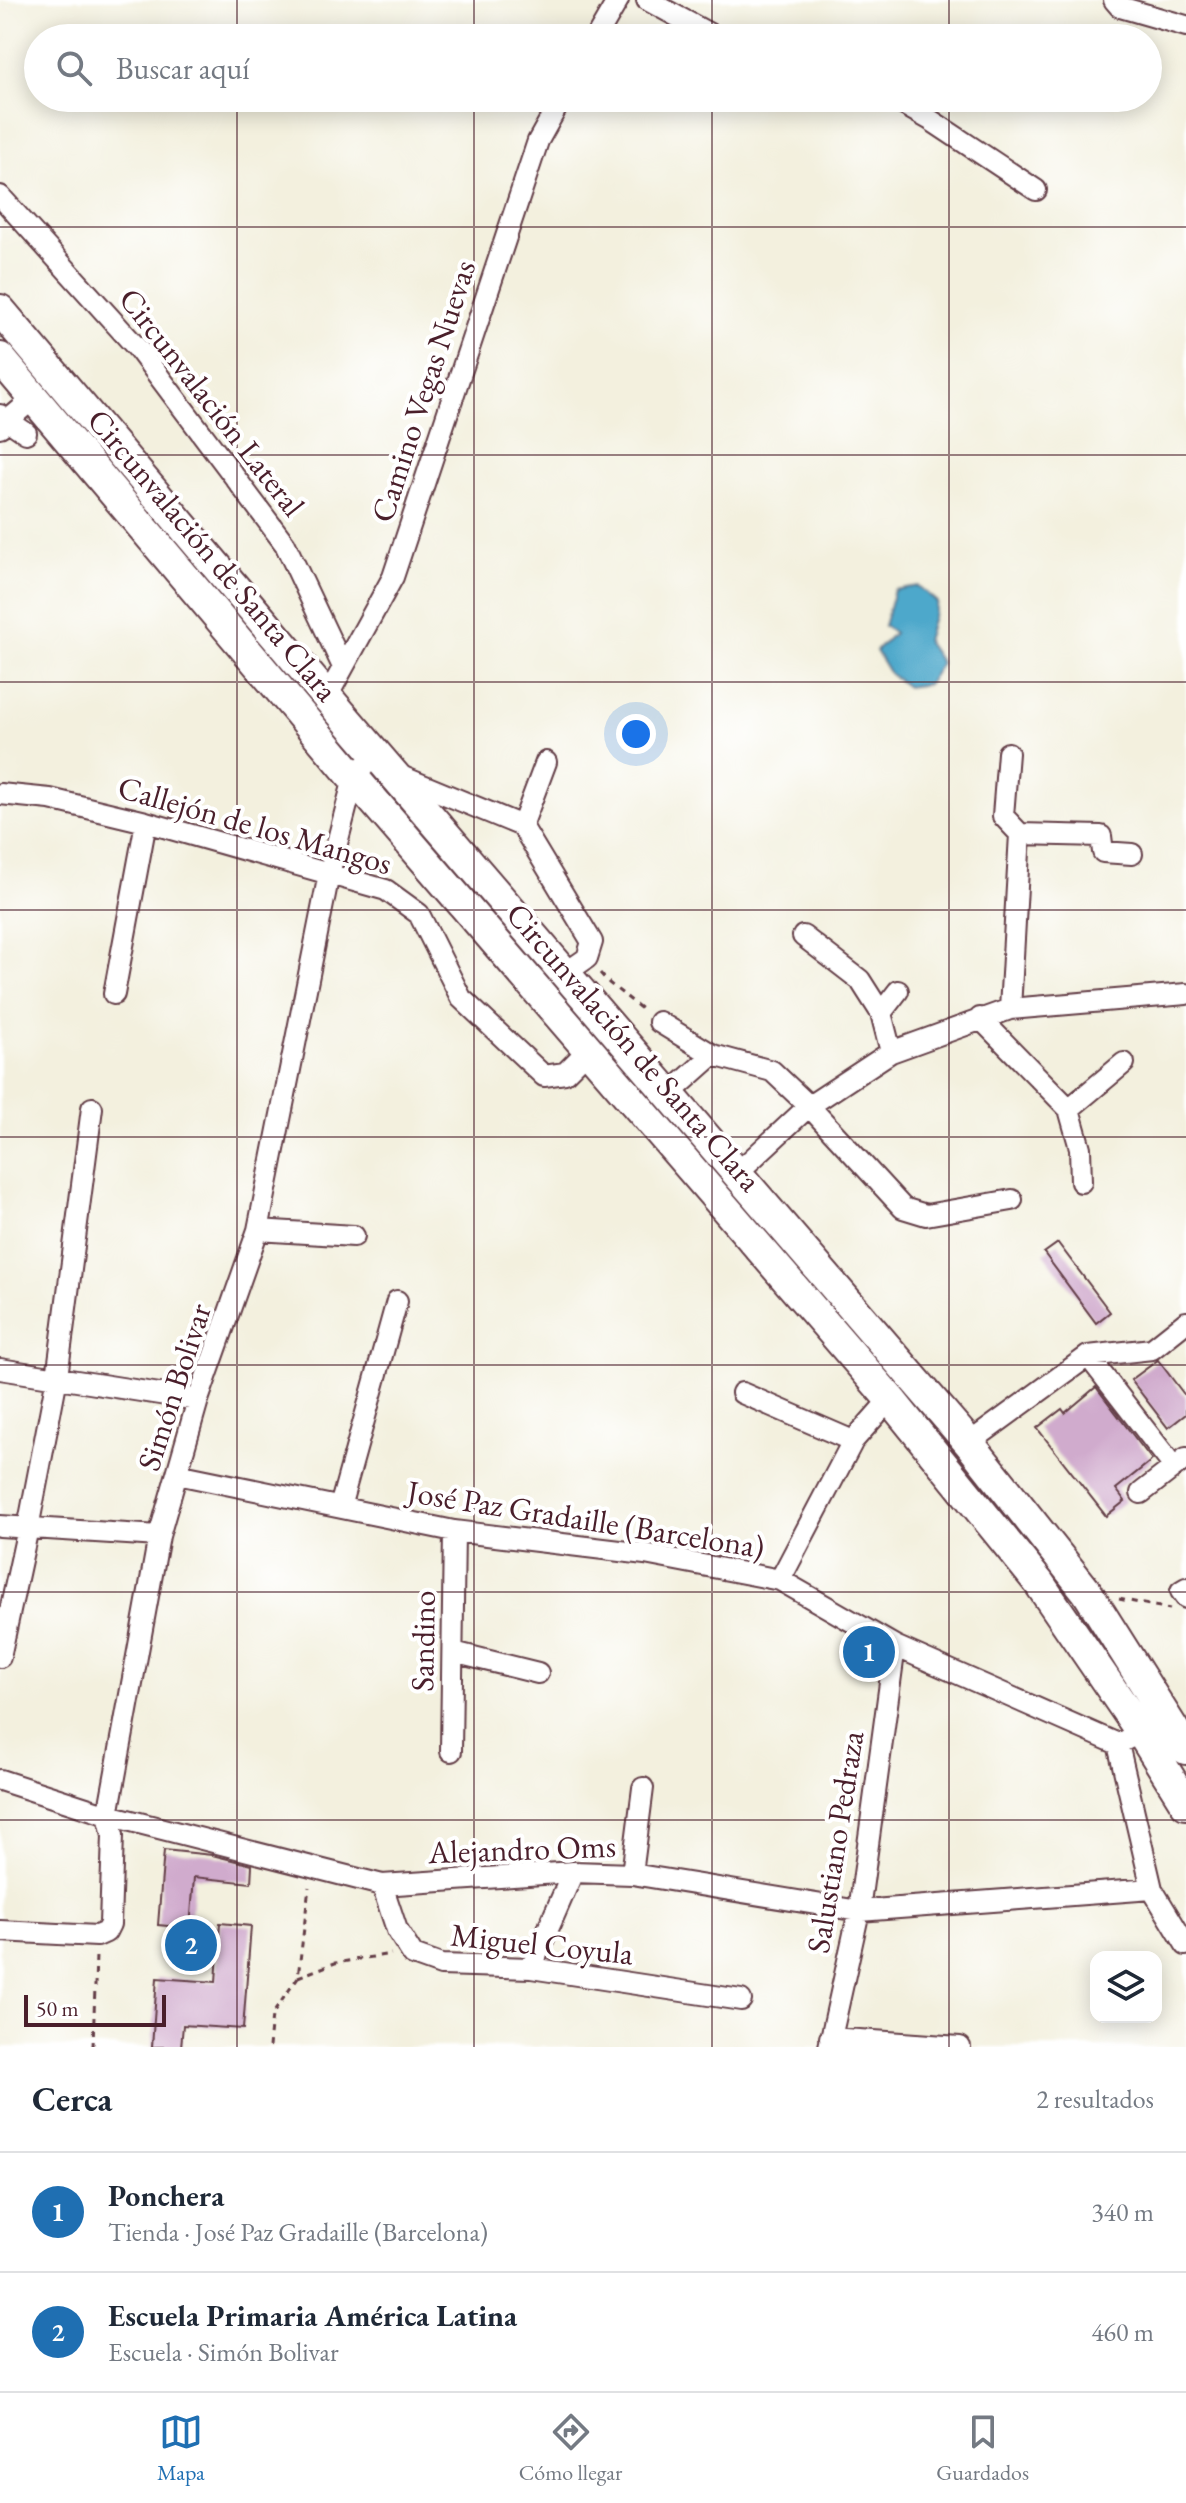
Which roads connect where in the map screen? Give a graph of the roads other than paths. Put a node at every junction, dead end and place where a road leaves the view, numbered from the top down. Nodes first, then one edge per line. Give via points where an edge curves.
1 (618, 0) edge
2 (647, 0) edge
3 (1114, 0) edge
4 (604, 24) edge
5 (691, 24) edge
6 (1186, 26) edge
7 (554, 112) edge
8 (917, 112) edge
9 (1036, 190) dead end
10 (0, 196) edge
11 (0, 310) edge
12 (0, 358) edge
13 (34, 398) junction
14 (3, 421) edge
15 (26, 433) dead end
16 (343, 667) junction
17 (327, 697) junction
18 (1008, 753) dead end
19 (383, 762) junction
20 (546, 762) dead end
21 (354, 778) junction
22 (0, 794) edge
23 (146, 822) junction
24 (522, 826) junction
25 (1020, 834) junction
26 (1132, 854) dead end
27 (329, 874) junction
28 (803, 936) dead end
29 (576, 966) junction
30 (898, 991) dead end
31 (114, 994) dead end
32 (1186, 994) edge
33 (1010, 1009) junction
34 (881, 1013) junction
35 (980, 1018) junction
36 (659, 1022) road end
37 (588, 1050) junction
38 (891, 1052) junction
39 (713, 1055) junction
40 (1124, 1063) dead end
41 (668, 1095) junction
42 (809, 1106) junction
43 (92, 1108) dead end
44 (1069, 1109) junction
45 (736, 1174) junction
46 (1081, 1182) dead end
47 (1012, 1200) dead end
48 (258, 1230) junction
49 (354, 1236) dead end
50 (397, 1301) dead end
51 (1186, 1322) edge
52 (1088, 1356) junction
53 (0, 1369) edge
54 (57, 1377) junction
55 (742, 1393) dead end
56 (890, 1399) junction
57 (198, 1400) junction
58 (853, 1441) junction
59 (969, 1443) junction
60 (1180, 1462) edge
61 (177, 1474) junction
62 (1141, 1493) dead end
63 (340, 1507) junction
64 (0, 1526) edge
65 (28, 1528) junction
66 (454, 1531) junction
67 (159, 1536) junction
68 (780, 1580) junction
69 (895, 1646) junction
70 (453, 1652) junction
71 (0, 1657) edge
72 (538, 1673) dead end
73 (1181, 1730) edge
74 (1129, 1738) junction
75 (451, 1751) dead end
76 (0, 1780) edge
77 (643, 1788) dead end
78 (1186, 1804) edge
79 (108, 1815) junction
80 (573, 1872) junction
81 (632, 1874) junction
82 (382, 1885) junction
83 (1152, 1889) junction
84 (859, 1911) junction
85 (0, 1931) edge
86 (1186, 1945) edge
87 (531, 1968) junction
88 (741, 2000) dead end
89 (829, 2042) edge
90 (960, 2047) edge

1 - 4 street
2 - 5 street
3 - 6 street via 1120,7
7 - 16 street, Camino Vegas Nuevas via 538,141 393,577
8 - 9 street
10 - 16 street, Circunvalación Lateral via 139,350 285,544
11 - 17 highway, Circunvalación de Santa Clara
12 - 13 highway, Circunvalación de Santa Clara
13 - 14 street
13 - 21 highway, Circunvalación de Santa Clara
14 - 15 street
16 - 17 street, Camino Vegas Nuevas
17 - 19 highway, Circunvalación de Santa Clara
18 - 25 street via 1003,816
19 - 21 street, Simón Bolivar
19 - 24 street
19 - 29 highway, Circunvalación de Santa Clara
20 - 24 street
21 - 27 street, Simón Bolivar
21 - 37 highway, Circunvalación de Santa Clara
22 - 23 street, Callejón de los Mangos via 50,799
23 - 27 street, Callejón de los Mangos
23 - 31 street
24 - 29 street via 592,942
25 - 26 street via 1101,836 1103,852
25 - 33 street
27 - 37 street, Callejón de los Mangos via 386,890 419,914 461,998 544,1076 565,1073
27 - 48 street, Simón Bolivar
28 - 34 street via 860,980
29 - 41 highway, Circunvalación de Santa Clara
30 - 34 street
32 - 33 street
33 - 35 street
34 - 38 street
35 - 38 street
35 - 44 street
36 - 39 street
37 - 56 highway, Circunvalación de Santa Clara
38 - 42 street
39 - 41 street
39 - 42 street via 772,1071
40 - 44 street
41 - 45 highway, Circunvalación de Santa Clara
42 - 45 street
42 - 47 street via 903,1208 926,1215
43 - 54 street
44 - 46 street via 1080,1148
45 - 59 highway, Circunvalación de Santa Clara
48 - 49 street
48 - 57 street, Simón Bolivar
50 - 63 street
51 - 52 street via 1152,1349
52 - 59 street
52 - 60 street
53 - 54 street
54 - 57 street
54 - 65 street
55 - 58 street
56 - 58 street
56 - 74 highway, Circunvalación de Santa Clara via 1039,1583
57 - 61 street, Simón Bolivar
58 - 68 street
59 - 73 highway, Circunvalación de Santa Clara via 1087,1592
60 - 62 street
61 - 63 street, José Paz Gradaille (Barcelona)
61 - 67 street, Simón Bolivar
63 - 66 street, José Paz Gradaille (Barcelona)
64 - 65 street
65 - 67 street
65 - 71 street
66 - 68 street, José Paz Gradaille (Barcelona) via 645,1554
66 - 70 street, Sandino
67 - 79 street, Simón Bolivar
68 - 69 street, José Paz Gradaille (Barcelona)
69 - 74 street, José Paz Gradaille (Barcelona)
69 - 84 street, Salustiano Pedraza
70 - 72 street
70 - 75 street, Sandino
74 - 78 highway, Circunvalación de Santa Clara
74 - 83 street
76 - 79 street, Alejandro Oms
77 - 81 street
79 - 82 street, Alejandro Oms
79 - 85 street, Simón Bolivar via 113,1835 106,1932 97,1936
80 - 81 street, Alejandro Oms
80 - 82 street, Alejandro Oms
80 - 87 street
81 - 84 street, Alejandro Oms
82 - 87 street, Miguel Coyula via 397,1930 413,1955 441,1965
83 - 84 street, Alejandro Oms
83 - 86 street
84 - 89 street, Salustiano Pedraza
87 - 88 street, Miguel Coyula
89 - 90 street

